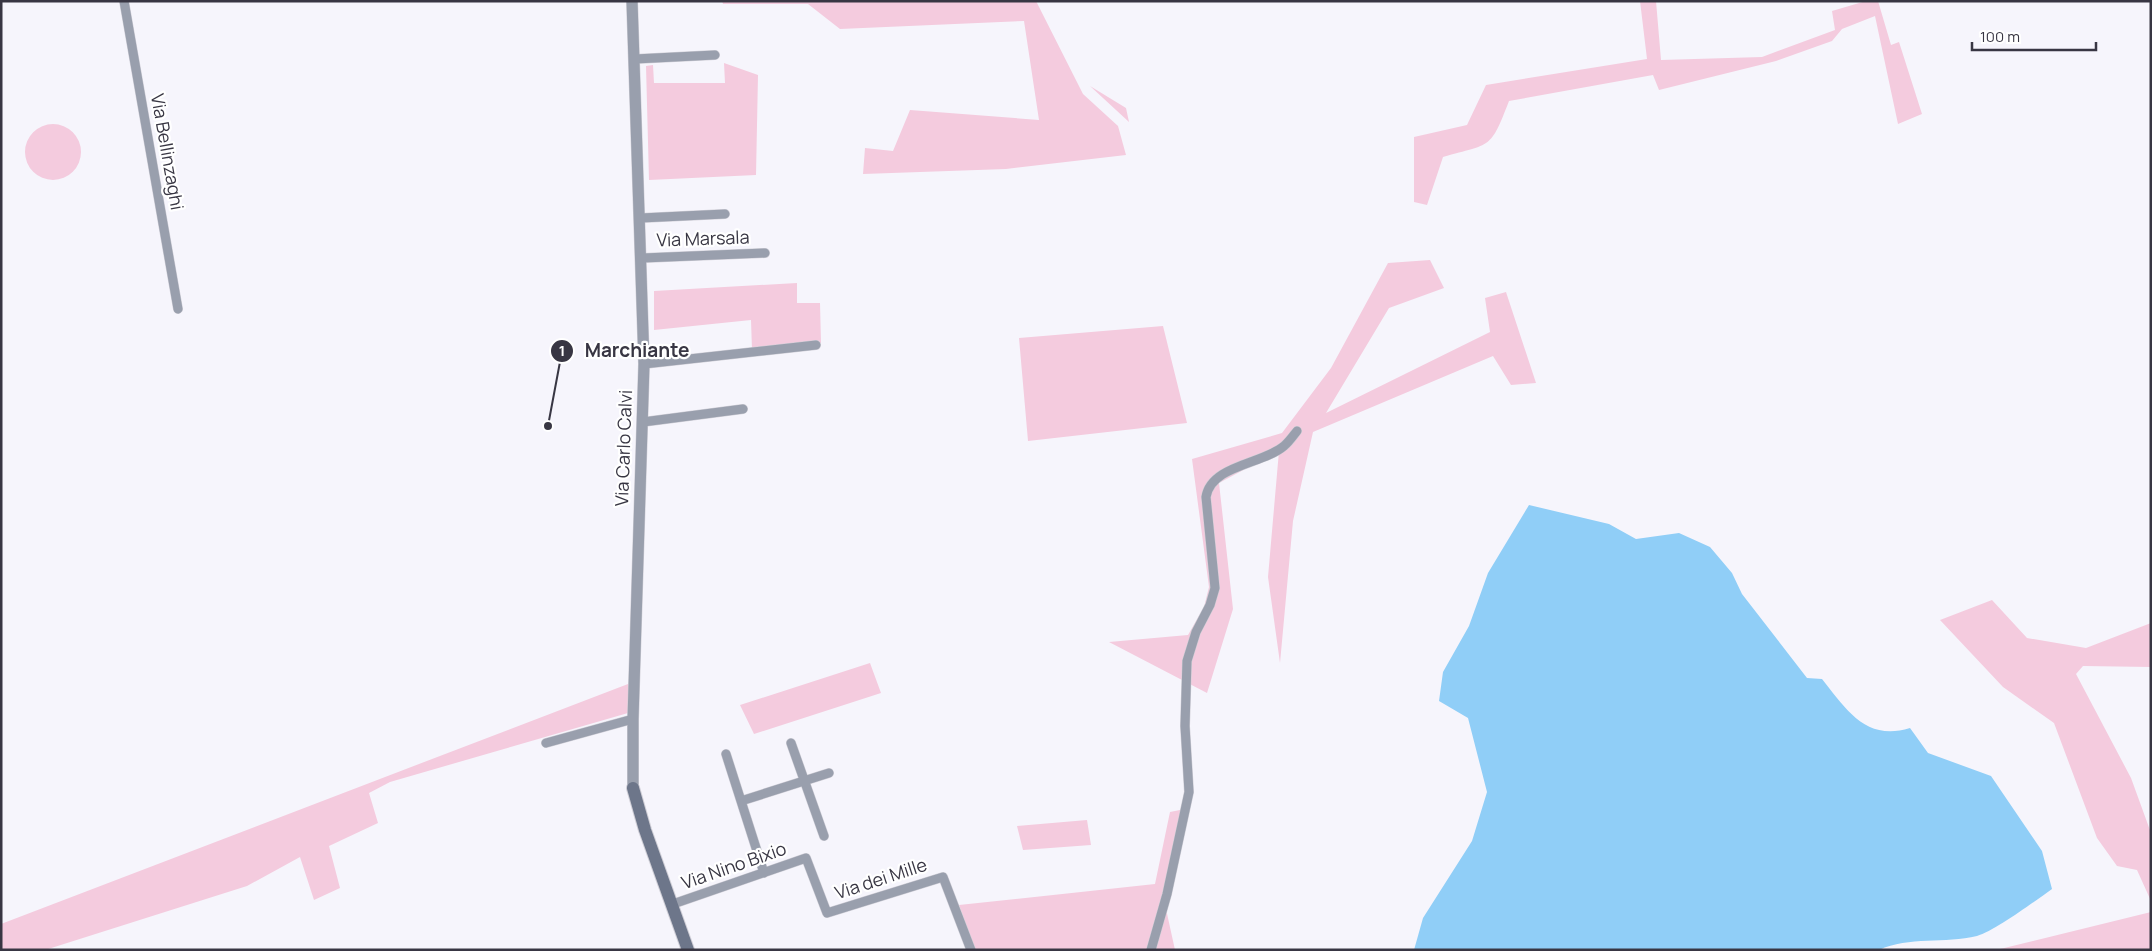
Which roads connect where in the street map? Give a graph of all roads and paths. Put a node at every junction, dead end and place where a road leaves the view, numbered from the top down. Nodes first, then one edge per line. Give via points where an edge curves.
1 (124, 1) edge
2 (632, 1) edge
3 (715, 55) dead end
4 (635, 59) junction
5 (725, 214) dead end
6 (641, 218) junction
7 (765, 253) dead end
8 (642, 258) junction
9 (178, 309) dead end
10 (816, 345) dead end
11 (644, 364) junction
12 (743, 409) dead end
13 (643, 422) junction
14 (1297, 431) dead end
15 (633, 719) junction
16 (791, 743) dead end
17 (546, 744) dead end
18 (726, 754) dead end
19 (828, 773) dead end
20 (804, 781) junction
21 (633, 788) joint
22 (741, 801) junction
23 (824, 836) dead end
24 (806, 858) joint
25 (764, 872) junction
26 (673, 904) junction
27 (688, 950) edge
28 (971, 950) edge
29 (1151, 950) edge

1 - 9 street, Via Bellinzaghi
2 - 4 street, Via Carlo Calvi
3 - 4 street
4 - 6 street, Via Carlo Calvi
5 - 6 street
6 - 8 street, Via Carlo Calvi
7 - 8 street, Via Marsala
8 - 11 street, Via Carlo Calvi
10 - 11 street
11 - 13 street, Via Carlo Calvi
12 - 13 street
13 - 15 street, Via Carlo Calvi
14 - 29 street via 1284,446 1225,473 1207,487 1214,596 1196,632 1187,661 1188,792 1167,894
15 - 17 street
15 - 21 street, Via Carlo Calvi
16 - 20 street
18 - 22 street
19 - 20 street
20 - 22 street
20 - 23 street
21 - 26 main road
22 - 25 street
24 - 25 street, Via Nino Bixio
24 - 28 street, Via dei Mille via 827,913 943,876
25 - 26 street, Via Nino Bixio
26 - 27 main road

